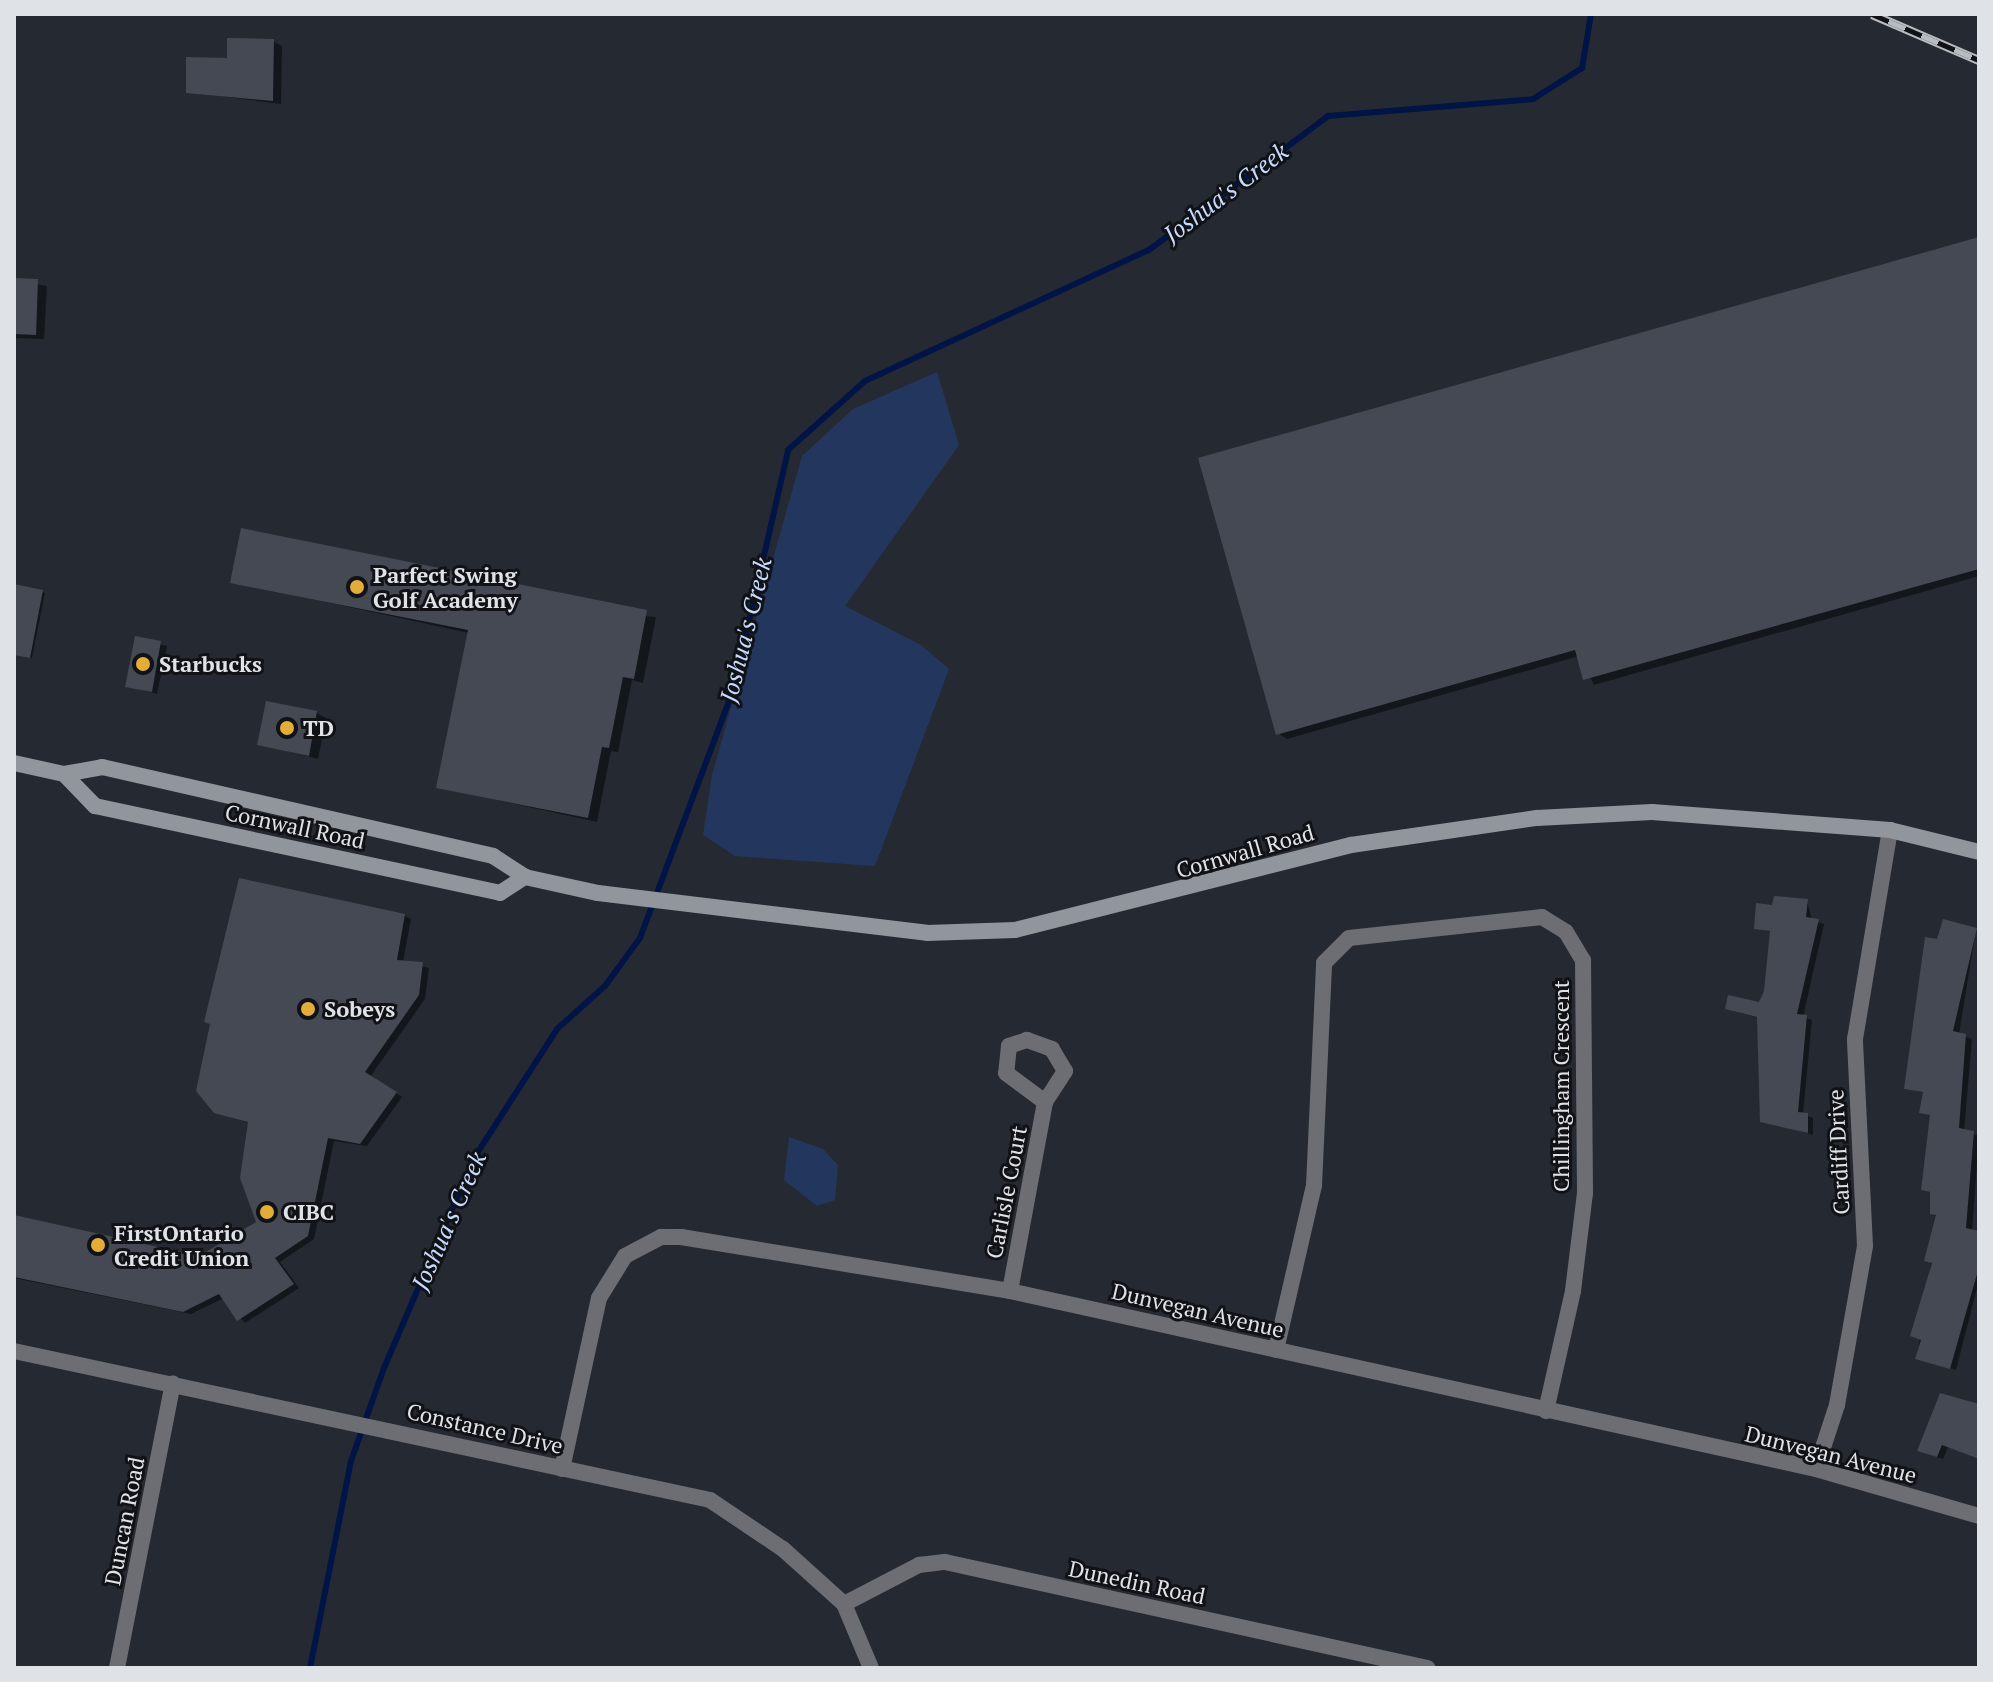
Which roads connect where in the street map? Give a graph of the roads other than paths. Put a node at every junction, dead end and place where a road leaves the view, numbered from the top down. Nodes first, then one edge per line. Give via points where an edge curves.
1 (14, 763) edge
2 (64, 774) junction
3 (1890, 830) junction
4 (1979, 852) edge
5 (525, 877) junction
6 (1045, 1102) dead end
7 (1010, 1291) junction
8 (1276, 1350) junction
9 (14, 1351) edge
10 (173, 1383) junction
11 (1546, 1411) junction
12 (562, 1469) junction
13 (1816, 1469) junction
14 (1979, 1516) edge
15 (844, 1604) junction
16 (117, 1668) edge
17 (871, 1668) edge
18 (1428, 1668) edge

1 - 2 main road, Cornwall Road
2 - 5 main road, Cornwall Road via 102,767 493,856
2 - 5 main road, Cornwall Road via 95,806 500,893
3 - 4 main road, Cornwall Road
3 - 5 main road, Cornwall Road via 1652,812 1437,828 1015,930 874,930 699,911
3 - 13 street, Cardiff Drive via 1855,1039 1865,1246 1837,1405
6 - 7 street, Carlisle Court
7 - 8 street, Dunvegan Avenue
7 - 12 street, Dunvegan Avenue via 681,1237 640,1245 599,1298
8 - 11 street, Dunvegan Avenue
8 - 11 street, Chillingham Crescent via 1314,1186 1324,963 1349,938 1542,917 1566,932 1583,960 1584,1146 1573,1291
9 - 10 street, Constance Drive
10 - 12 street, Constance Drive
10 - 16 street, Duncan Road
11 - 13 street, Dunvegan Avenue
12 - 15 street, Constance Drive via 710,1500 783,1549
13 - 14 street, Dunvegan Avenue
15 - 17 street, Constance Drive
15 - 18 street, Dunedin Road via 919,1565 945,1562

